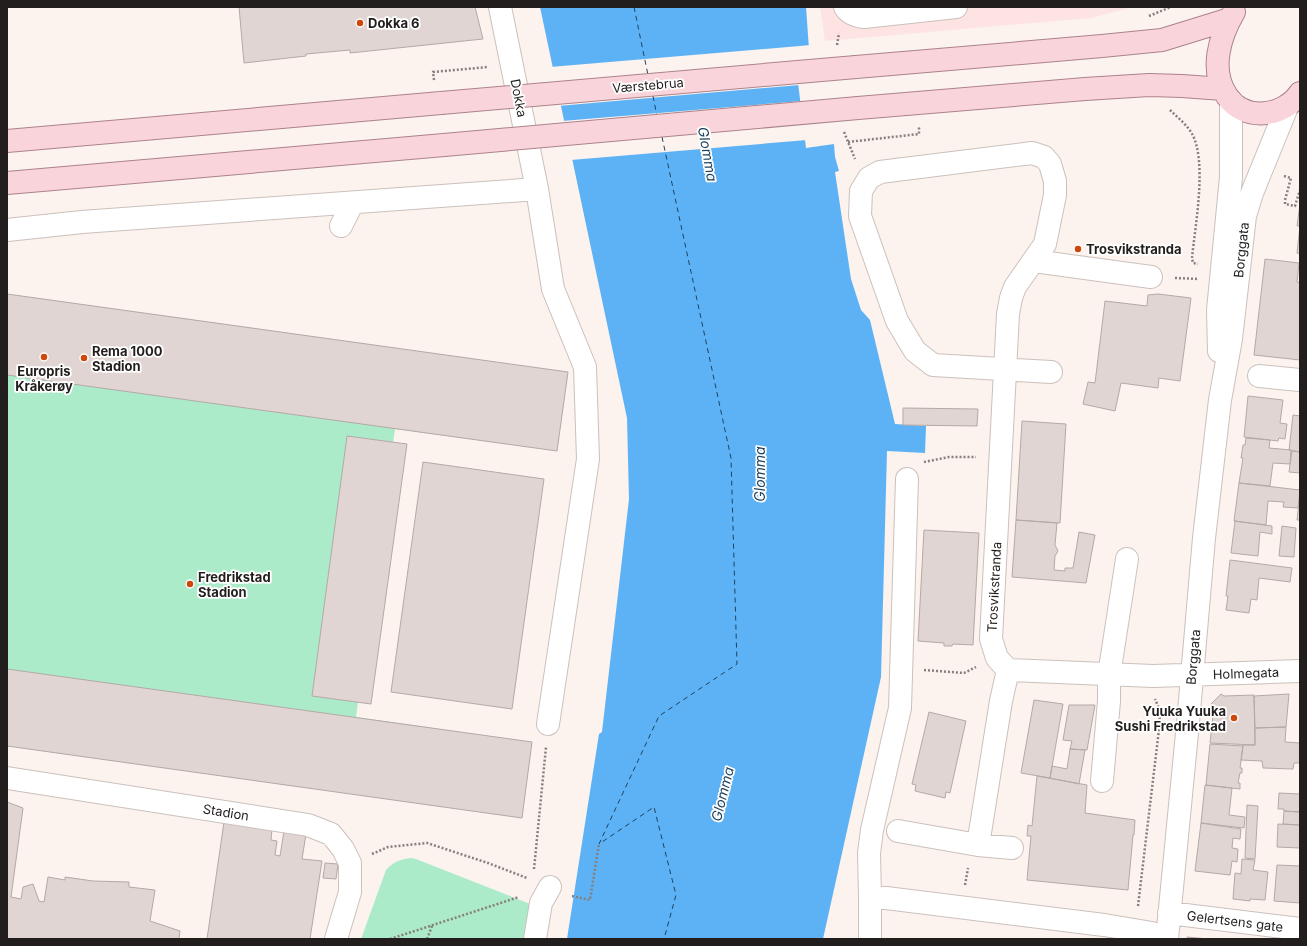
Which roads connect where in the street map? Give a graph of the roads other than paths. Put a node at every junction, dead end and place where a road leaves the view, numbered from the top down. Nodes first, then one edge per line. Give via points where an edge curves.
1 (500, 7) edge
2 (845, 7) edge
3 (956, 7) edge
4 (1234, 13) edge
5 (1227, 95) junction
6 (1294, 100) edge
7 (7, 141) edge
8 (7, 182) edge
9 (537, 190) junction
10 (352, 204) junction
11 (341, 226) dead end
12 (7, 230) edge
13 (1034, 261) junction
14 (1151, 276) dead end
15 (1006, 369) junction
16 (1051, 372) dead end
17 (1259, 376) dead end
18 (1300, 380) edge
19 (1220, 400) junction
20 (907, 479) road end
21 (1127, 559) dead end
22 (1003, 664) junction
23 (1300, 671) edge
24 (1192, 674) junction
25 (1109, 675) junction
26 (548, 724) road end
27 (7, 778) edge
28 (1102, 781) dead end
29 (898, 831) dead end
30 (975, 844) junction
31 (1012, 848) dead end
32 (541, 884) road end
33 (870, 896) junction
34 (1170, 913) junction
35 (1300, 929) edge
36 (1151, 934) edge
37 (336, 939) edge
38 (535, 939) edge
39 (870, 939) edge

1 - 9 street, Dokka
2 - 3 street via 850,14 864,17
4 - 5 main road via 1221,40 1218,58 1220,80
4 - 7 main road, Værstebrua, bridge via 1162,40
5 - 6 main road via 1250,112 1266,114 1276,112
5 - 8 main road, bridge via 1182,86 1092,88
5 - 19 street, Borggata via 1231,177 1218,310
6 - 19 street, Borggata via 1252,193 1245,216 1231,339
9 - 10 street
9 - 26 street, Dokka via 553,289 585,367 588,459
10 - 11 street
10 - 12 street via 82,222
13 - 14 street
13 - 15 street, Trosvikstranda via 1015,287 1011,298
13 - 15 street, Trosvikstranda via 1045,244 1055,195 1055,181 1050,164 1044,157 1032,154 880,172 869,178 861,191 860,216 897,322 915,352 932,365
15 - 16 street
15 - 22 street, Trosvikstranda via 991,640
17 - 18 street
19 - 24 street, Borggata
20 - 33 street via 900,708 872,830 869,853
21 - 25 street
22 - 25 street
22 - 30 street via 1001,700
23 - 24 street, Holmegata
24 - 25 street
24 - 34 street, Borggata
25 - 28 street
27 - 37 street, Stadion via 308,825 331,834 350,863 350,892
29 - 30 street
30 - 31 street
32 - 38 street via 541,903
33 - 36 street via 1104,925
33 - 39 street
34 - 35 street, Gelertsens gate
34 - 36 street, Borggata

